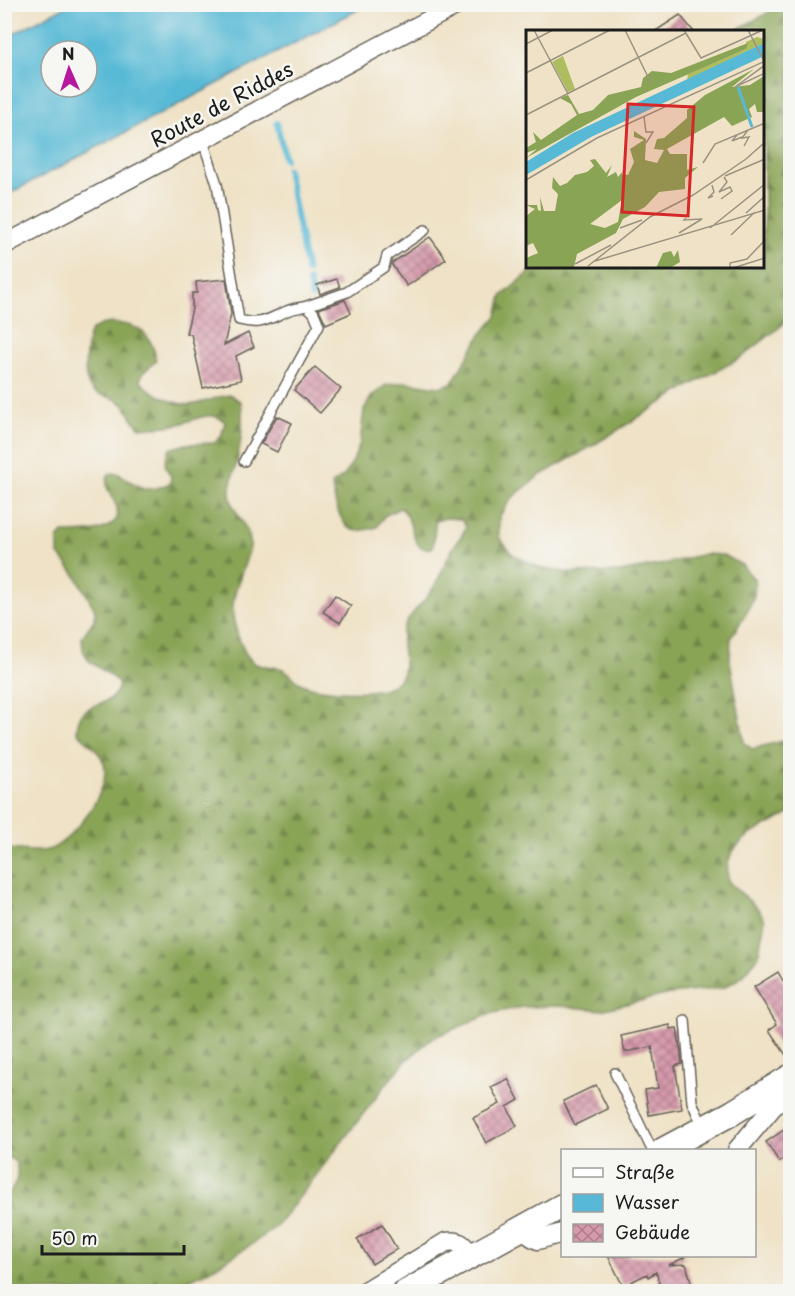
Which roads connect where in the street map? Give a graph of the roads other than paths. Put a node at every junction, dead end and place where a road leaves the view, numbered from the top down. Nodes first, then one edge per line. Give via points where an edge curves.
1 (459, 4) edge
2 (203, 141) junction
3 (425, 230) dead end
4 (4, 245) edge
5 (307, 306) junction
6 (244, 461) dead end
7 (685, 1020) dead end
8 (615, 1073) dead end
9 (781, 1083) edge
10 (704, 1129) junction
11 (652, 1149) edge
12 (665, 1149) edge
13 (737, 1149) edge
14 (561, 1207) edge
15 (525, 1226) junction
16 (561, 1233) edge
17 (470, 1255) junction
18 (364, 1292) edge
19 (406, 1292) edge

1 - 2 street, Route de Riddes
2 - 4 street, Route de Riddes
2 - 5 lane via 217,184 239,320 268,321 288,310
3 - 5 lane via 387,256 384,267 347,292
5 - 6 lane via 319,326
7 - 10 lane via 692,1102
8 - 11 lane
9 - 10 main road
9 - 13 street via 777,1102
10 - 12 main road
14 - 15 main road
15 - 16 street via 538,1240
15 - 17 main road
17 - 18 street via 459,1242 446,1242
17 - 19 main road

